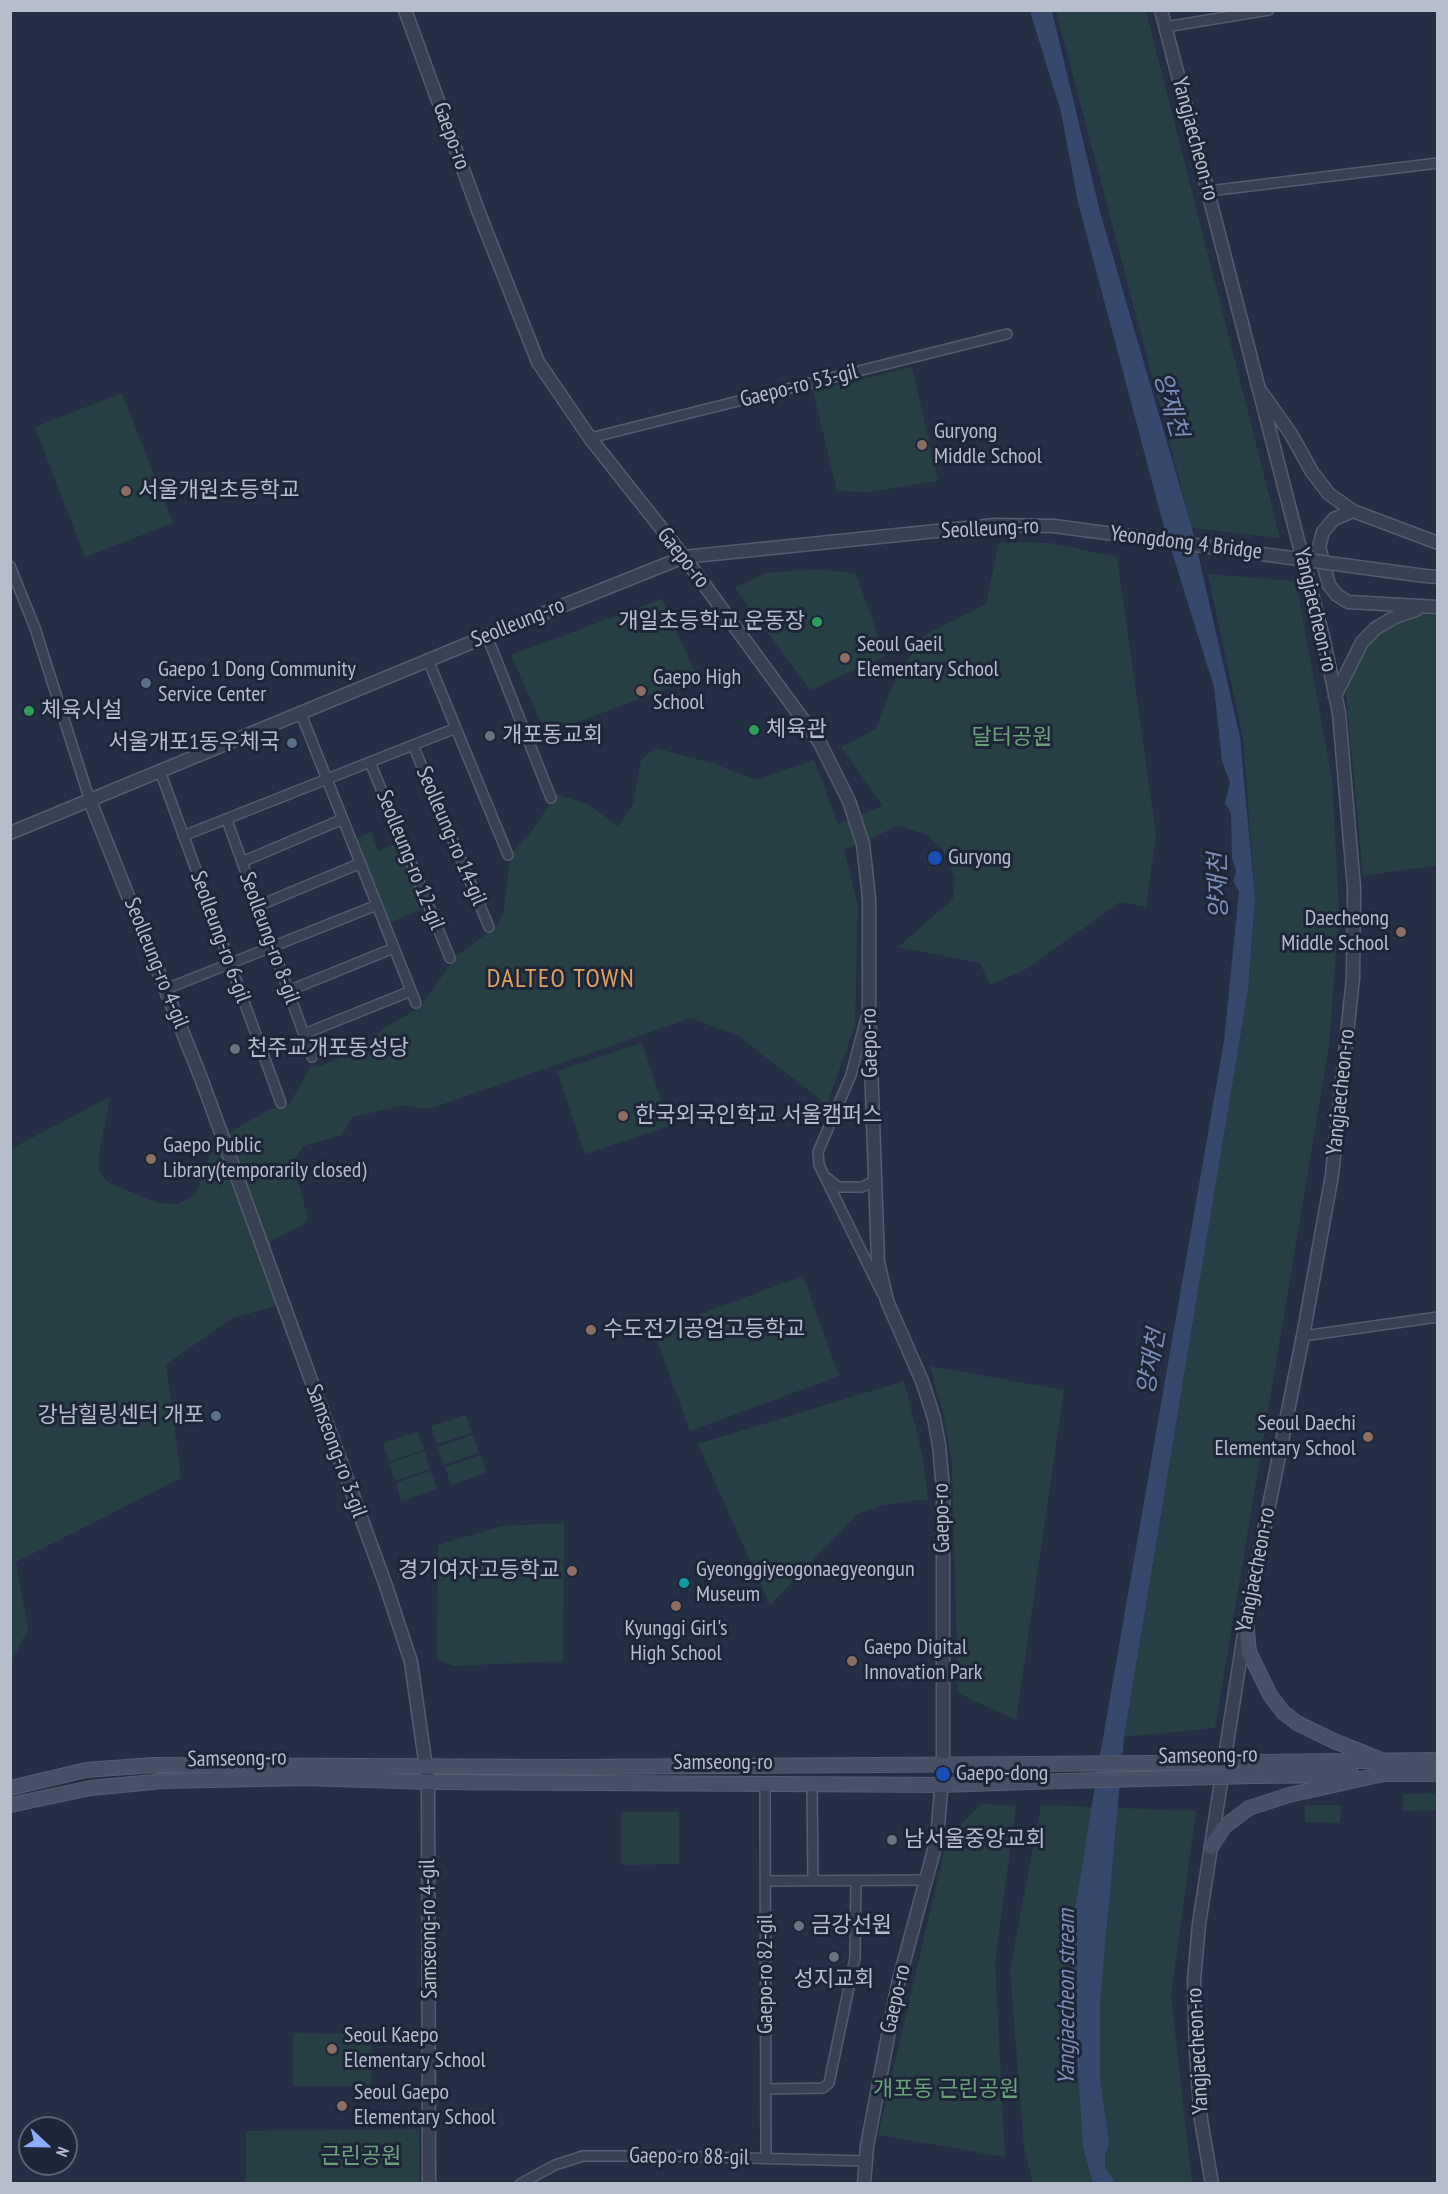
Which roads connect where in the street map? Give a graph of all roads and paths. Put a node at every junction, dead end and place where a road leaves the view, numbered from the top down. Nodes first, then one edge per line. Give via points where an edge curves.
1 (405, 10) edge
2 (1161, 10) edge
3 (1269, 10) edge
4 (1166, 27) junction
5 (1437, 163) edge
6 (1209, 191) junction
7 (1007, 334) dead end
8 (1256, 383) junction
9 (590, 438) junction
10 (1353, 511) junction
11 (1054, 526) joint
12 (1437, 543) edge
13 (684, 557) junction
14 (10, 566) edge
15 (1431, 576) edge
16 (1434, 607) edge
17 (486, 636) junction
18 (428, 660) junction
19 (1335, 696) junction
20 (301, 714) junction
21 (456, 728) junction
22 (413, 745) junction
23 (370, 762) junction
24 (160, 771) junction
25 (327, 779) junction
26 (551, 798) dead end
27 (90, 801) junction
28 (343, 819) junction
29 (227, 820) junction
30 (10, 833) edge
31 (183, 836) junction
32 (508, 855) dead end
33 (242, 861) junction
34 (361, 863) junction
35 (377, 905) junction
36 (258, 906) junction
37 (489, 927) dead end
38 (273, 947) junction
39 (394, 948) junction
40 (450, 958) dead end
41 (230, 964) junction
42 (166, 989) junction
43 (288, 991) junction
44 (411, 991) junction
45 (416, 1003) dead end
46 (868, 1007) junction
47 (304, 1034) junction
48 (312, 1057) dead end
49 (281, 1103) dead end
50 (218, 1126) joint
51 (823, 1174) junction
52 (874, 1182) junction
53 (887, 1302) junction
54 (1437, 1317) edge
55 (1303, 1336) junction
56 (1246, 1621) junction
57 (1437, 1760) edge
58 (425, 1765) junction
59 (943, 1765) junction
60 (1383, 1767) junction
61 (1437, 1774) edge
62 (428, 1782) junction
63 (812, 1784) junction
64 (765, 1785) junction
65 (943, 1785) junction
66 (10, 1788) edge
67 (10, 1805) edge
68 (1211, 1846) junction
69 (813, 1880) junction
70 (856, 1880) junction
71 (927, 1880) junction
72 (766, 1881) junction
73 (766, 2089) junction
74 (766, 2158) junction
75 (864, 2161) junction
76 (429, 2184) edge
77 (520, 2184) edge
78 (864, 2184) edge
79 (1212, 2184) edge

1 - 9 street, Gaepo-ro via 528,341
2 - 4 street, Yangjaecheon-ro
3 - 4 street
4 - 6 street, Yangjaecheon-ro
5 - 6 street
6 - 8 street, Yangjaecheon-ro
7 - 9 street, Gaepo-ro 53-gil
8 - 10 street via 1312,472 1329,494
8 - 19 street, Yangjaecheon-ro via 1304,558
9 - 13 street, Gaepo-ro
10 - 12 street
10 - 16 street via 1335,519 1323,532 1319,548 1329,585 1336,595 1348,602
11 - 13 street, Seolleung-ro via 995,525
11 - 15 street, Yeongdong 4 Bridge, bridge
13 - 17 street, Seolleung-ro
13 - 46 street, Gaepo-ro via 820,743 849,801 867,870
14 - 27 street via 35,628
16 - 19 street via 1395,617 1376,628 1362,642
17 - 18 street, Seolleung-ro
17 - 26 street
18 - 20 street, Seolleung-ro
18 - 21 street
19 - 55 street, Yangjaecheon-ro via 1353,855 1353,978 1332,1175
20 - 24 street, Seolleung-ro
20 - 25 street
21 - 22 street
21 - 32 street
22 - 23 street
22 - 37 street, Seolleung-ro 14-gil
23 - 25 street
23 - 40 street, Seolleung-ro 12-gil
24 - 27 street, Seolleung-ro
24 - 31 street, Seolleung-ro 6-gil
25 - 28 street
25 - 29 street
27 - 30 street, Seolleung-ro
27 - 42 street, Seolleung-ro 4-gil
28 - 33 street
28 - 34 street
29 - 31 street
29 - 33 street, Seolleung-ro 8-gil
31 - 41 street, Seolleung-ro 6-gil
33 - 36 street, Seolleung-ro 8-gil
34 - 35 street
34 - 36 street
35 - 38 street
35 - 39 street
36 - 38 street, Seolleung-ro 8-gil
38 - 41 street
38 - 43 street, Seolleung-ro 8-gil
39 - 43 street
39 - 44 street
41 - 42 street
41 - 49 street, Seolleung-ro 6-gil
42 - 50 street, Seolleung-ro 4-gil
43 - 47 street, Seolleung-ro 8-gil
44 - 45 street
44 - 47 street
46 - 51 street via 851,1075 818,1152
46 - 52 street, Gaepo-ro
47 - 48 street, Seolleung-ro 8-gil
50 - 58 street, Samseong-ro 3-gil via 398,1621 415,1683
51 - 52 street via 838,1187 862,1187
51 - 53 street
52 - 53 street, Gaepo-ro via 878,1262
53 - 59 street, Gaepo-ro via 921,1381 939,1445 943,1489
54 - 55 street
55 - 56 street, Yangjaecheon-ro
56 - 60 main road via 1249,1652 1283,1712
56 - 68 street, Yangjaecheon-ro
57 - 60 main road, Samseong-ro
58 - 59 main road, Samseong-ro
58 - 62 street, Samseong-ro 3-gil
58 - 66 main road, Samseong-ro via 154,1765 86,1770
59 - 60 main road, Samseong-ro, bridge via 1260,1762
59 - 65 street, Gaepo-ro
60 - 61 main road, Samseong-ro
60 - 65 main road, Samseong-ro, bridge via 1255,1776
60 - 68 main road via 1249,1808 1224,1827
62 - 64 main road, Samseong-ro
62 - 67 main road, Samseong-ro via 306,1778 163,1781 91,1788
62 - 76 street, Samseong-ro 4-gil
63 - 64 main road, Samseong-ro
63 - 65 main road, Samseong-ro
63 - 69 street
64 - 72 street
65 - 71 street, Gaepo-ro
68 - 79 street, Yangjaecheon-ro via 1194,1980 1201,2120
69 - 70 street, Gaepo-ro 82-gil
69 - 72 street, Gaepo-ro 82-gil
70 - 71 street, Gaepo-ro 82-gil
70 - 73 street via 855,1958 829,2083 824,2088
71 - 75 street, Gaepo-ro via 898,1984
72 - 73 street, Gaepo-ro 82-gil
73 - 74 street, Gaepo-ro 82-gil
74 - 75 street, Gaepo-ro 88-gil
74 - 77 street, Gaepo-ro 88-gil via 583,2157 555,2165
75 - 78 street, Gaepo-ro

